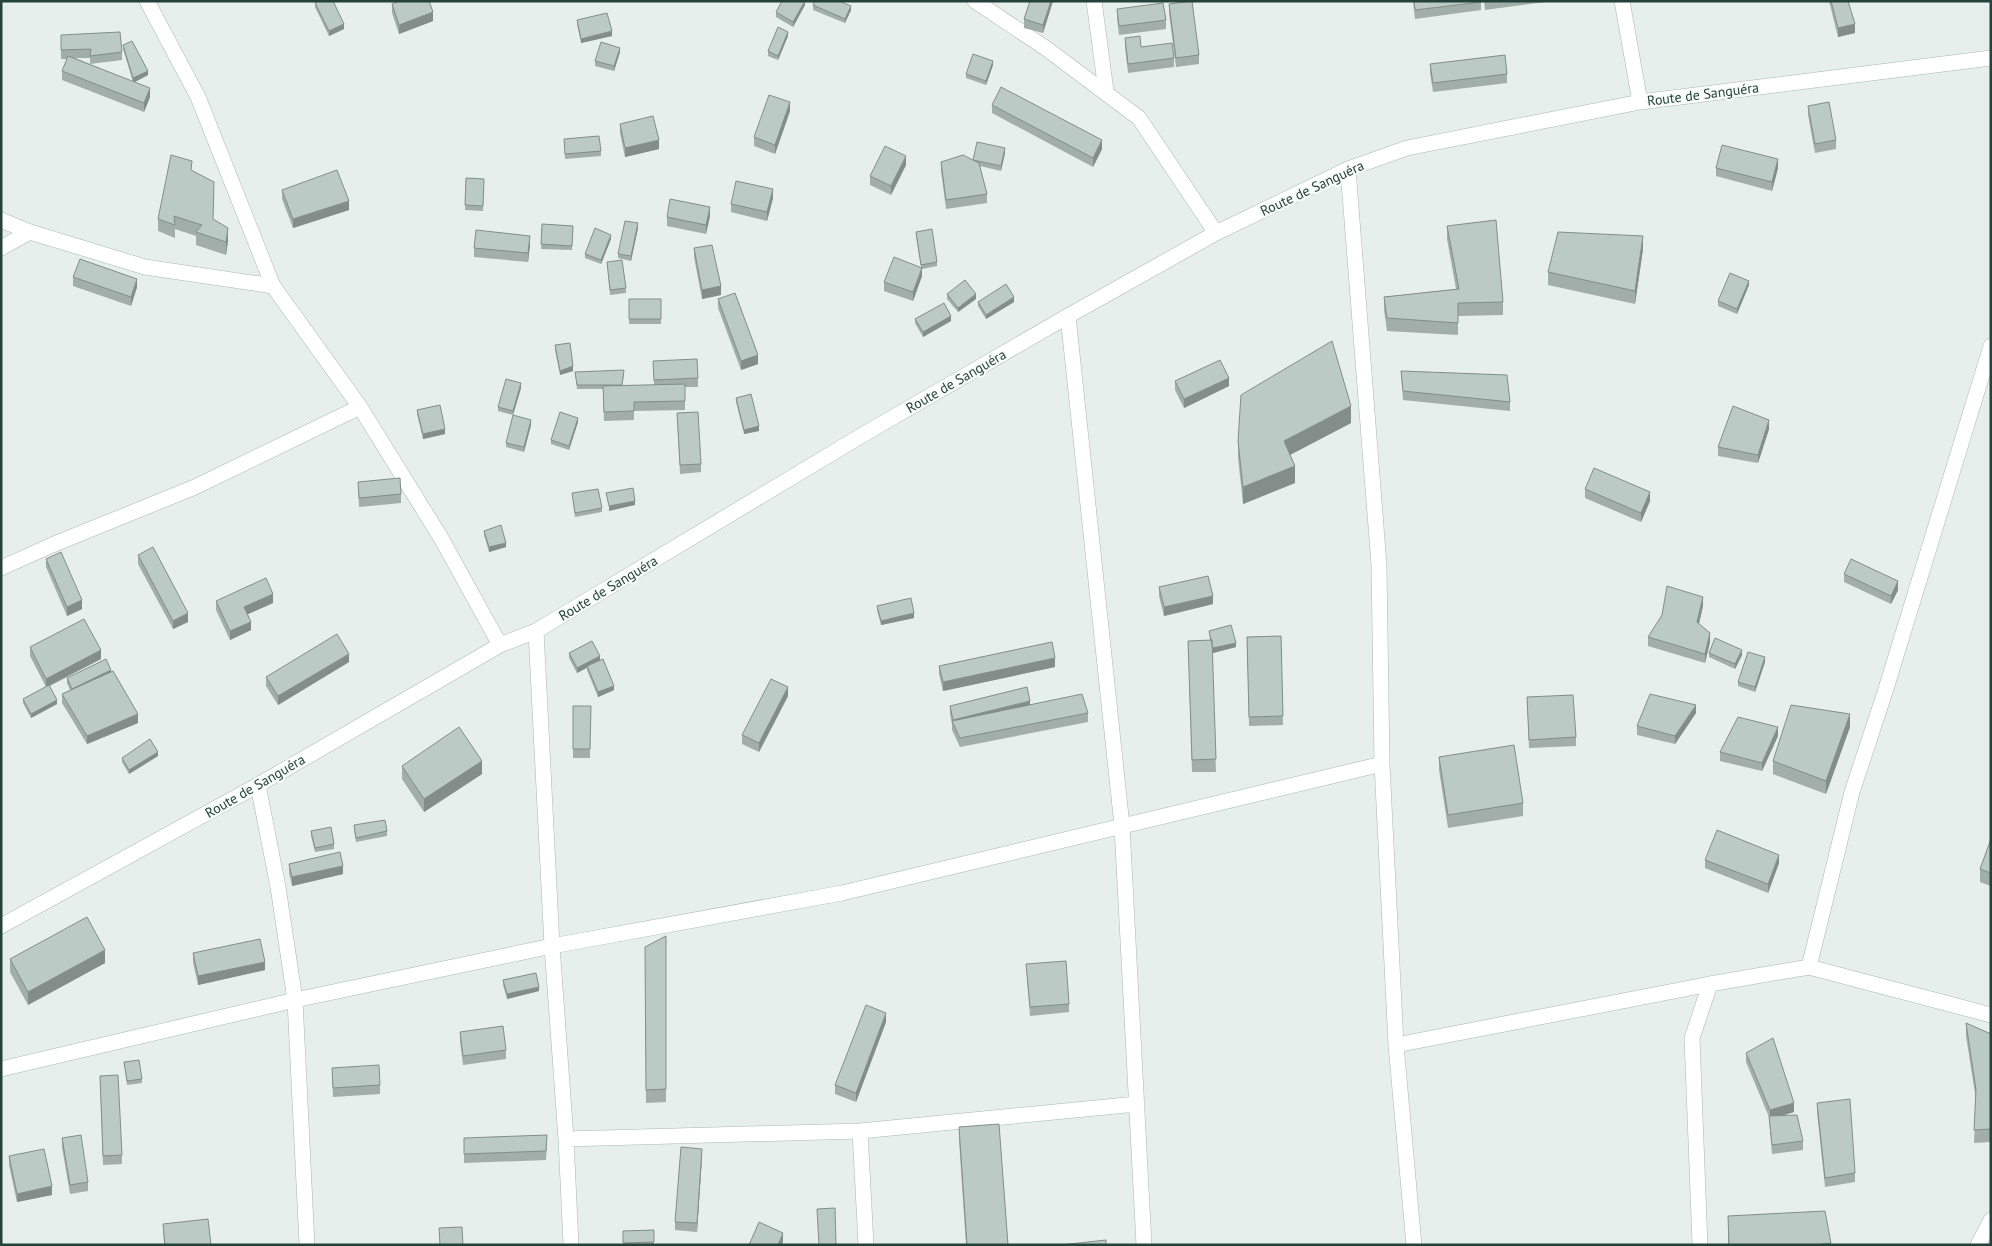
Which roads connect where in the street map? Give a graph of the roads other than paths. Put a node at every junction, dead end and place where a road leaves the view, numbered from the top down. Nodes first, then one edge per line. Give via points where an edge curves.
1 (148, 1) edge
2 (975, 1) edge
3 (1094, 1) edge
4 (1622, 1) edge
5 (1991, 58) edge
6 (1106, 91) junction
7 (1640, 102) junction
8 (1348, 170) junction
9 (1, 220) edge
10 (30, 232) junction
11 (1216, 233) junction
12 (1, 248) edge
13 (273, 286) junction
14 (1068, 316) junction
15 (1991, 346) edge
16 (360, 407) junction
17 (1, 568) edge
18 (536, 631) junction
19 (500, 645) junction
20 (1382, 764) junction
21 (258, 785) junction
22 (1122, 826) junction
23 (1, 926) edge
24 (552, 946) junction
25 (1809, 967) junction
26 (1710, 984) junction
27 (295, 1000) junction
28 (1991, 1015) edge
29 (1396, 1045) junction
30 (1, 1069) edge
31 (1138, 1104) junction
32 (860, 1131) junction
33 (566, 1139) junction
34 (1991, 1220) edge
35 (307, 1245) edge
36 (571, 1245) edge
37 (866, 1245) edge
38 (1144, 1245) edge
39 (1414, 1245) edge
40 (1700, 1245) edge
41 (1979, 1245) edge

1 - 13 street via 198,97
2 - 6 street
3 - 6 street
4 - 7 street
5 - 7 street, Route de Sanguéra
6 - 11 street via 1139,118
7 - 8 street, Route de Sanguéra via 1407,148
8 - 11 street, Route de Sanguéra
8 - 20 street via 1379,564
9 - 10 street
10 - 12 street
10 - 13 street via 145,267
11 - 14 street, Route de Sanguéra
13 - 16 street
14 - 18 street, Route de Sanguéra
14 - 22 street
15 - 25 street via 1852,792
16 - 17 street via 195,487
16 - 19 street via 441,538
18 - 19 street, Route de Sanguéra
18 - 24 street
19 - 21 street, Route de Sanguéra
20 - 22 street
20 - 29 street
21 - 23 street, Route de Sanguéra
21 - 27 street
22 - 24 street via 842,893
22 - 31 street
24 - 27 street
24 - 33 street
25 - 26 street
25 - 28 street
26 - 29 street
26 - 40 street via 1692,1038
27 - 30 street
27 - 35 street
29 - 39 street
31 - 32 street
31 - 38 street
32 - 33 street
32 - 37 street
33 - 36 street
34 - 41 street

